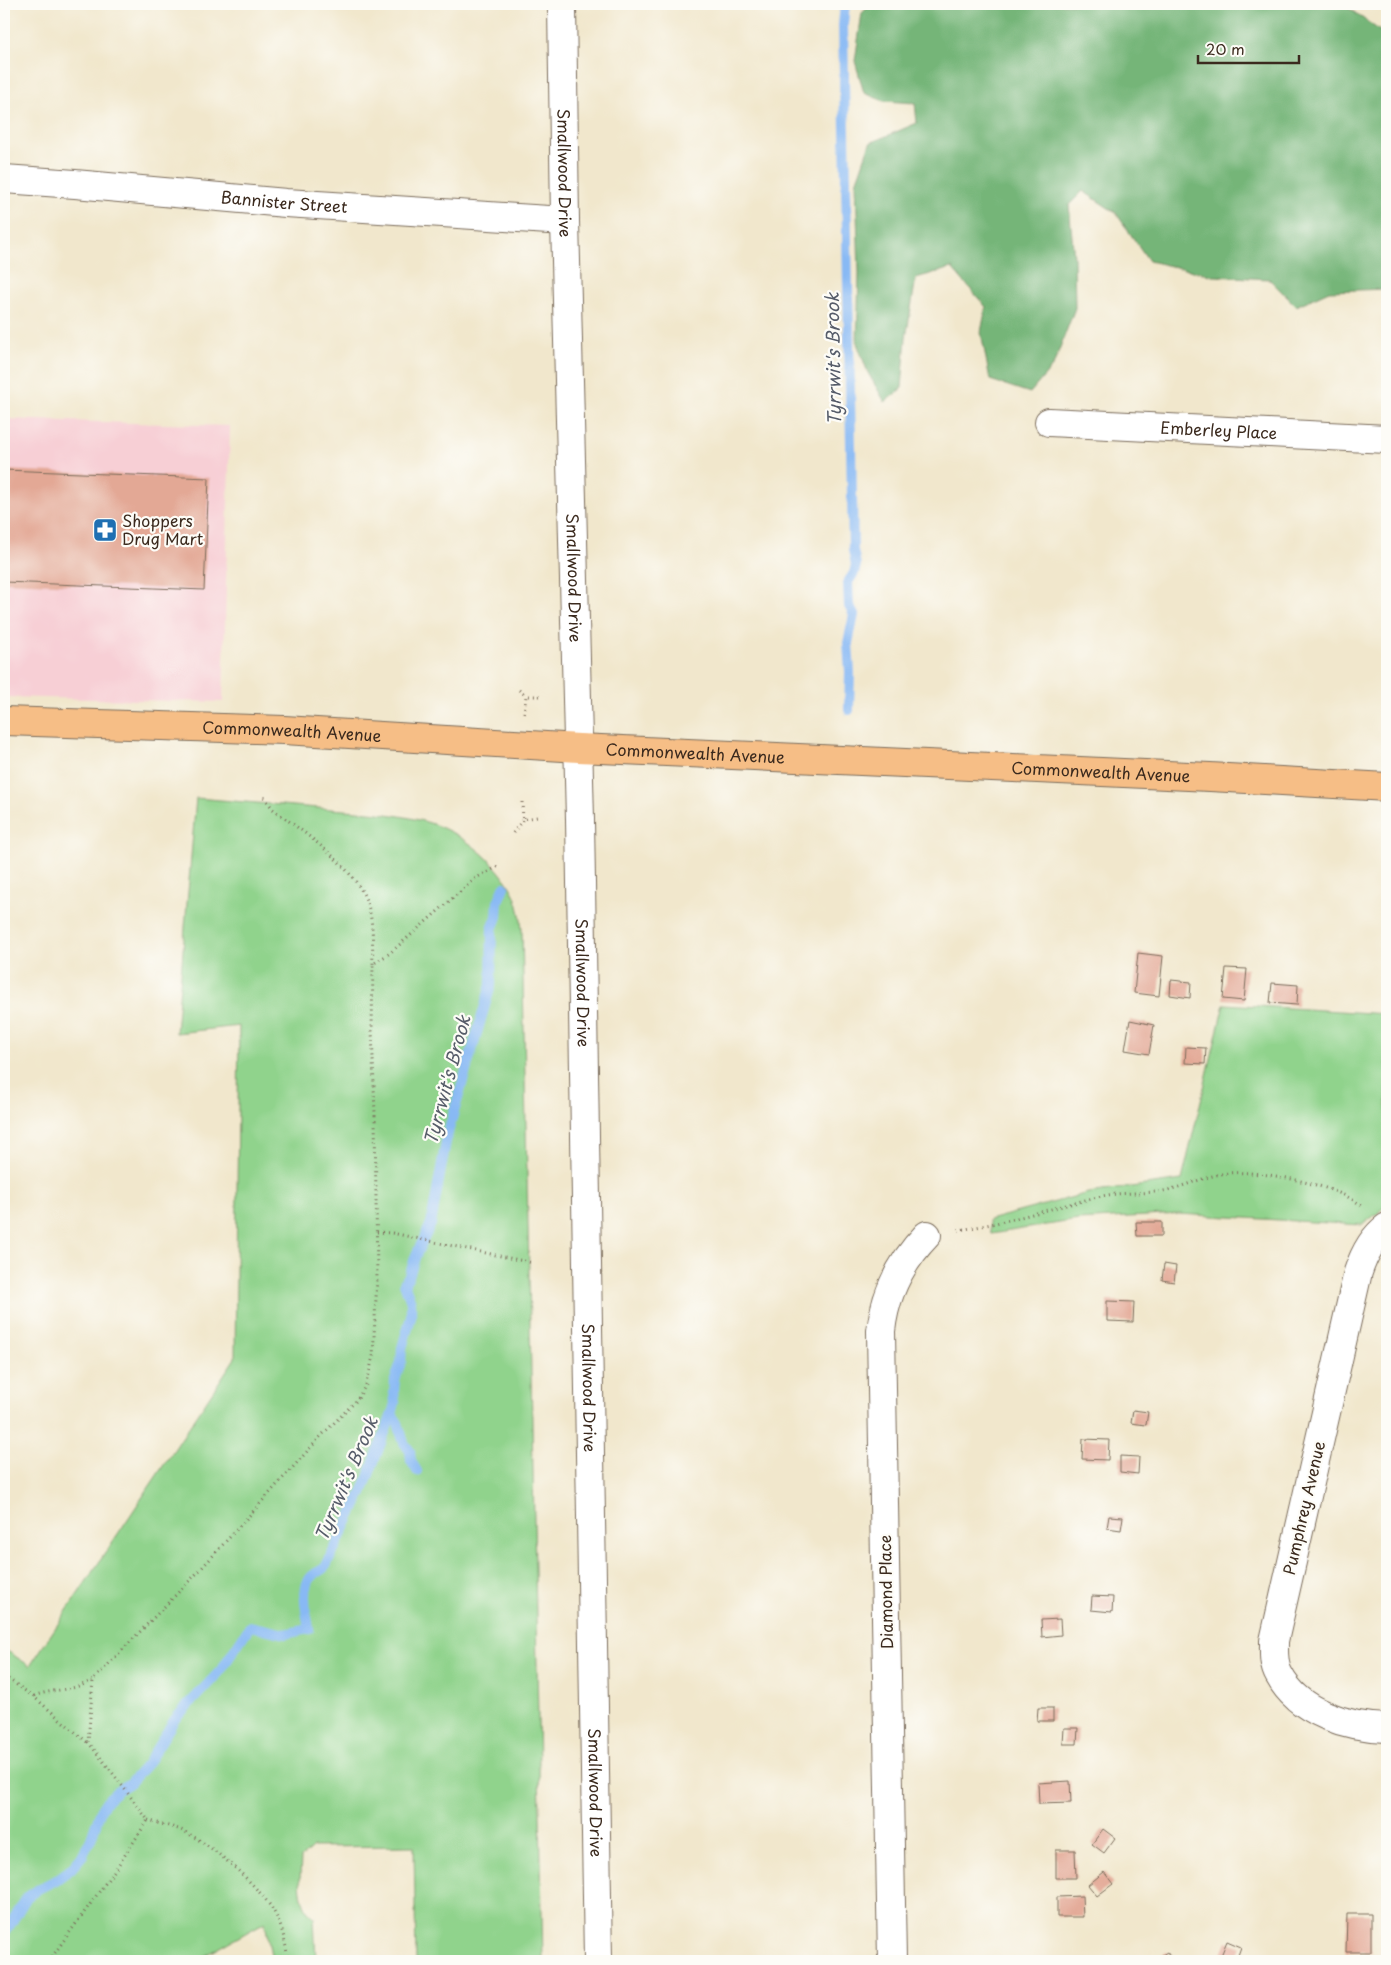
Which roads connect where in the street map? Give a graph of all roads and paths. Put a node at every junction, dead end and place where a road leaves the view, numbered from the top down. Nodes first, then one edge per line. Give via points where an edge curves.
1 (562, 4) edge
2 (4, 179) edge
3 (565, 221) junction
4 (1049, 422) dead end
5 (1387, 439) edge
6 (519, 690) dead end
7 (526, 696) junction
8 (540, 696) dead end
9 (524, 714) dead end
10 (4, 720) edge
11 (579, 748) junction
12 (1387, 787) edge
13 (264, 798) dead end
14 (522, 802) dead end
15 (537, 816) dead end
16 (523, 819) junction
17 (513, 834) dead end
18 (499, 866) dead end
19 (373, 964) junction
20 (1385, 1229) edge
21 (377, 1232) junction
22 (927, 1235) joint
23 (533, 1263) dead end
24 (4, 1676) edge
25 (93, 1680) junction
26 (34, 1697) junction
27 (1387, 1728) edge
28 (88, 1742) junction
29 (148, 1820) junction
30 (48, 1961) edge
31 (288, 1961) edge
32 (598, 1961) edge
33 (892, 1961) edge

1 - 3 street, Smallwood Drive
2 - 3 street, Bannister Street via 296,204
3 - 11 street, Smallwood Drive
4 - 5 street, Emberley Place
6 - 7 path
7 - 8 path
7 - 9 path
10 - 11 main road, Commonwealth Avenue via 284,730
11 - 12 main road, Commonwealth Avenue
11 - 32 street, Smallwood Drive
13 - 19 path via 344,867 360,886 371,918
14 - 16 path
15 - 16 path
16 - 17 path
18 - 19 path via 476,878
19 - 21 path
20 - 22 path via 1366,1209 1345,1194 1274,1176 1230,1173 1175,1189 1103,1196 990,1226
20 - 27 street, Pumphrey Avenue via 1364,1256 1358,1272 1276,1631 1274,1658 1289,1690 1304,1702 1342,1722
21 - 23 path
21 - 25 path via 373,1356 367,1383 360,1396
22 - 33 street, Diamond Place via 915,1247 895,1279 882,1315 881,1331
24 - 26 path
25 - 26 path via 74,1689
25 - 28 path
26 - 28 path
28 - 29 path
29 - 30 path
29 - 31 path via 196,1838 255,1889 273,1912 284,1938

